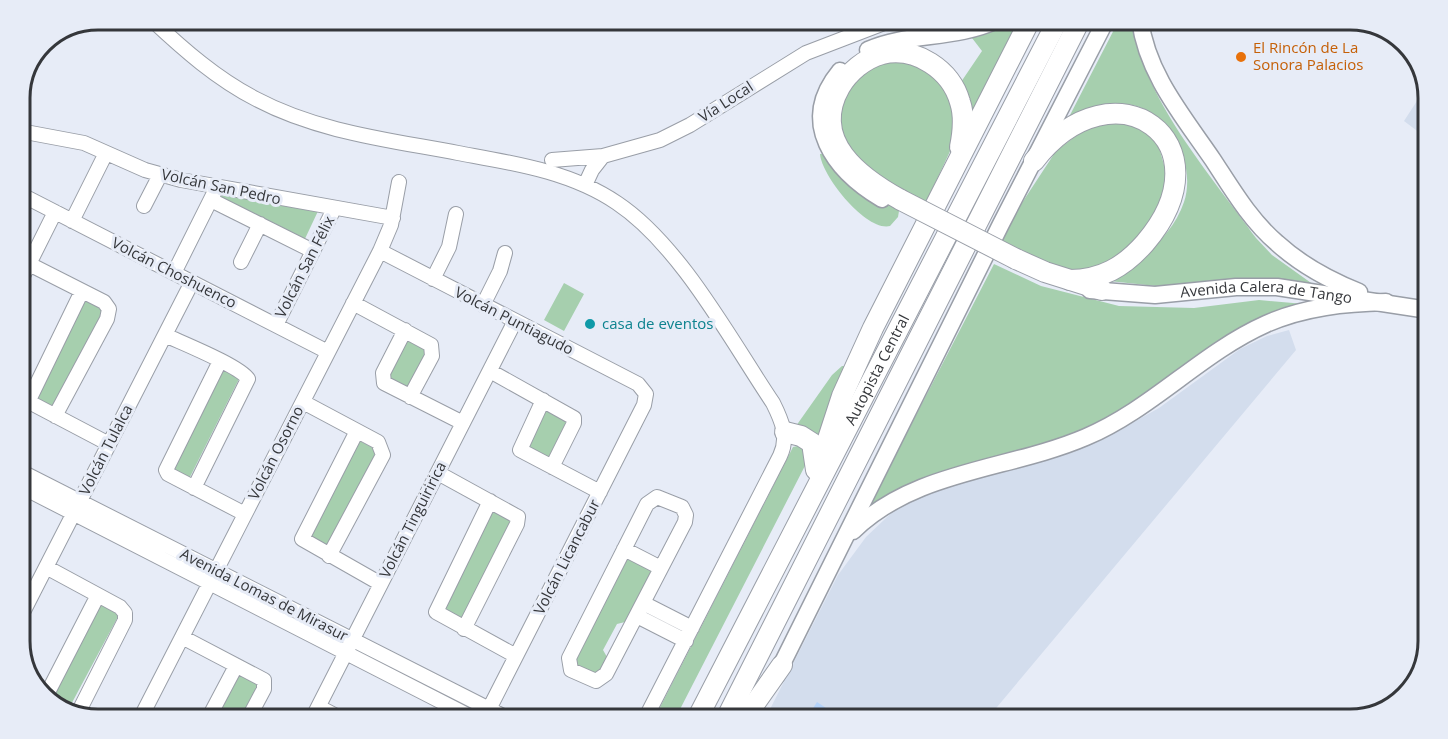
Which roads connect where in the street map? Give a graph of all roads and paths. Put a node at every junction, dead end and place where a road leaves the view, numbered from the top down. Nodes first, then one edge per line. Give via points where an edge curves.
1 (164, 30) edge
2 (866, 30) edge
3 (969, 30) edge
4 (1025, 30) edge
5 (1053, 30) edge
6 (1075, 30) edge
7 (1101, 30) edge
8 (1142, 30) edge
9 (30, 133) edge
10 (106, 153) junction
11 (603, 156) junction
12 (552, 160) dead end
13 (957, 161) junction
14 (1034, 161) junction
15 (160, 175) junction
16 (399, 182) dead end
17 (585, 185) junction
18 (213, 194) junction
19 (30, 199) edge
20 (900, 204) junction
21 (144, 206) dead end
22 (334, 209) junction
23 (55, 213) junction
24 (456, 214) dead end
25 (393, 218) junction
26 (72, 221) junction
27 (261, 224) junction
28 (313, 251) junction
29 (380, 251) junction
30 (506, 253) dead end
31 (30, 262) edge
32 (241, 262) dead end
33 (1014, 262) junction
34 (30, 265) edge
35 (174, 273) junction
36 (433, 279) junction
37 (1070, 280) junction
38 (192, 282) junction
39 (1102, 290) junction
40 (82, 291) junction
41 (1386, 302) junction
42 (353, 303) junction
43 (483, 305) junction
44 (1418, 308) edge
45 (515, 321) junction
46 (276, 325) junction
47 (405, 330) junction
48 (165, 335) junction
49 (328, 352) junction
50 (220, 361) junction
51 (490, 371) junction
52 (646, 394) joint
53 (410, 397) junction
54 (30, 398) edge
55 (543, 400) junction
56 (30, 401) edge
57 (303, 402) junction
58 (55, 416) junction
59 (463, 423) junction
60 (357, 431) junction
61 (785, 432) junction
62 (109, 444) junction
63 (552, 467) junction
64 (438, 473) junction
65 (30, 478) edge
66 (194, 488) junction
67 (30, 490) edge
68 (600, 492) junction
69 (813, 492) junction
70 (490, 501) junction
71 (76, 508) junction
72 (245, 514) junction
73 (843, 542) junction
74 (624, 549) junction
75 (329, 556) junction
76 (46, 567) junction
77 (661, 568) junction
78 (216, 570) junction
79 (209, 584) junction
80 (381, 584) junction
81 (98, 595) junction
82 (30, 598) edge
83 (640, 610) junction
84 (464, 628) junction
85 (689, 635) junction
86 (182, 637) junction
87 (352, 640) junction
88 (346, 653) junction
89 (516, 656) junction
90 (782, 665) junction
91 (236, 666) junction
92 (50, 689) edge
93 (81, 707) edge
94 (146, 709) edge
95 (214, 709) edge
96 (254, 709) edge
97 (317, 709) edge
98 (454, 709) edge
99 (477, 709) edge
100 (489, 709) edge
101 (651, 709) edge
102 (703, 709) edge
103 (732, 709) edge
104 (752, 709) edge
105 (760, 709) edge

1 - 17 street via 218,76 285,113 355,134 528,166
2 - 11 street, Vía Local via 806,53 673,134
3 - 20 main road via 872,49 849,62 832,81 825,98 826,141 832,156 851,178
4 - 13 highway
5 - 69 highway, Autopista Central
6 - 103 highway, Autopista Central
7 - 14 main road
8 - 41 main road via 1160,81 1259,226 1316,271
9 - 10 street, Volcán San Pedro via 84,143
10 - 15 street, Volcán San Pedro
10 - 26 street
11 - 12 street, Vía Local
11 - 17 street
13 - 20 highway via 962,109 942,71 903,53 882,54 860,65 835,97 831,122 834,139 856,171
13 - 69 highway via 848,381
14 - 37 highway via 1068,128 1090,116 1112,112 1129,114 1152,126 1165,140 1176,165 1176,188 1170,207 1142,247 1112,272
14 - 73 main road
15 - 18 street, Volcán San Pedro
15 - 21 street
16 - 25 street, Volcán Osorno
17 - 61 street via 625,209 669,250 773,403
18 - 22 street, Volcán San Pedro
18 - 27 street
18 - 35 street
19 - 23 street, Volcán Choshuenco
20 - 33 highway, bridge
22 - 25 street, Volcán San Pedro
22 - 28 street, Volcán San Félix
23 - 26 street, Volcán Choshuenco
23 - 31 street
24 - 36 street via 449,247
25 - 29 street, Volcán Osorno
26 - 35 street, Volcán Choshuenco
27 - 28 street
27 - 32 street
28 - 46 street, Volcán San Félix
29 - 36 street, Volcán Puntiagudo
29 - 42 street, Volcán Osorno
30 - 43 street
33 - 37 highway
33 - 39 main road, Avenida Calera de Tango via 1067,286
34 - 40 street
35 - 38 street, Volcán Choshuenco
36 - 43 street, Volcán Puntiagudo
37 - 39 highway
38 - 46 street, Volcán Choshuenco
38 - 48 street, Volcán Tulalca
39 - 41 main road, Avenida Calera de Tango via 1155,295 1277,287
40 - 54 street
40 - 58 street via 104,302 109,309 107,319
41 - 44 main road, Avenida Calera de Tango
41 - 73 main road via 1327,307 1268,323 1222,348 1142,406 1101,430 1056,448 907,493 869,516
42 - 47 street
42 - 49 street, Volcán Osorno
43 - 45 street, Volcán Puntiagudo
45 - 51 street, Volcán Tinguiririca
45 - 52 street, Volcán Puntiagudo via 638,384
46 - 49 street, Volcán Choshuenco
47 - 53 street via 382,377 387,385
47 - 53 street via 427,341 433,350
48 - 50 street
48 - 62 street, Volcán Tulalca
49 - 57 street, Volcán Osorno
50 - 66 street via 248,379
50 - 66 street via 166,470
51 - 55 street
51 - 59 street, Volcán Tinguiririca
52 - 68 street, Volcán Licancabur
53 - 59 street
55 - 63 street via 574,418
55 - 63 street via 520,450
56 - 58 street
57 - 60 street
57 - 72 street, Volcán Osorno
58 - 62 street
59 - 64 street, Volcán Tinguiririca
60 - 75 street via 378,442 382,455
60 - 75 street via 302,537
61 - 69 highway via 807,439 814,447
61 - 85 street via 780,456
62 - 71 street, Volcán Tulalca
63 - 68 street
64 - 70 street
64 - 80 street, Volcán Tinguiririca
65 - 71 street, Avenida Lomas de Mirasur
66 - 72 street
67 - 71 street, Avenida Lomas de Mirasur
68 - 89 street, Volcán Licancabur
69 - 102 highway, Autopista Central
70 - 84 street via 514,513 518,521
70 - 84 street via 436,607 440,616
71 - 76 street, Volcán Tulalca
71 - 78 street, Avenida Lomas de Mirasur
71 - 79 street, Avenida Lomas de Mirasur
72 - 78 street, Volcán Osorno
73 - 90 main road
74 - 77 street
74 - 77 street via 651,499 661,497 680,506 686,519
74 - 83 street via 570,656 571,670 592,681 603,678
75 - 80 street
76 - 81 street
76 - 82 street, Volcán Tulalca
77 - 83 street
78 - 79 street, Volcán Osorno
78 - 87 street, Avenida Lomas de Mirasur
79 - 86 street, Volcán Osorno
79 - 88 street, Avenida Lomas de Mirasur
80 - 87 street, Volcán Tinguiririca
81 - 92 street
81 - 93 street via 120,607 125,616
83 - 85 street
84 - 89 street
85 - 101 street
86 - 91 street
86 - 94 street, Volcán Osorno
87 - 88 street, Volcán Tinguiririca
87 - 99 street, Avenida Lomas de Mirasur
88 - 97 street, Volcán Tinguiririca
88 - 98 street, Avenida Lomas de Mirasur
89 - 100 street, Volcán Licancabur
90 - 104 highway
90 - 105 main road
91 - 95 street
91 - 96 street via 266,684

